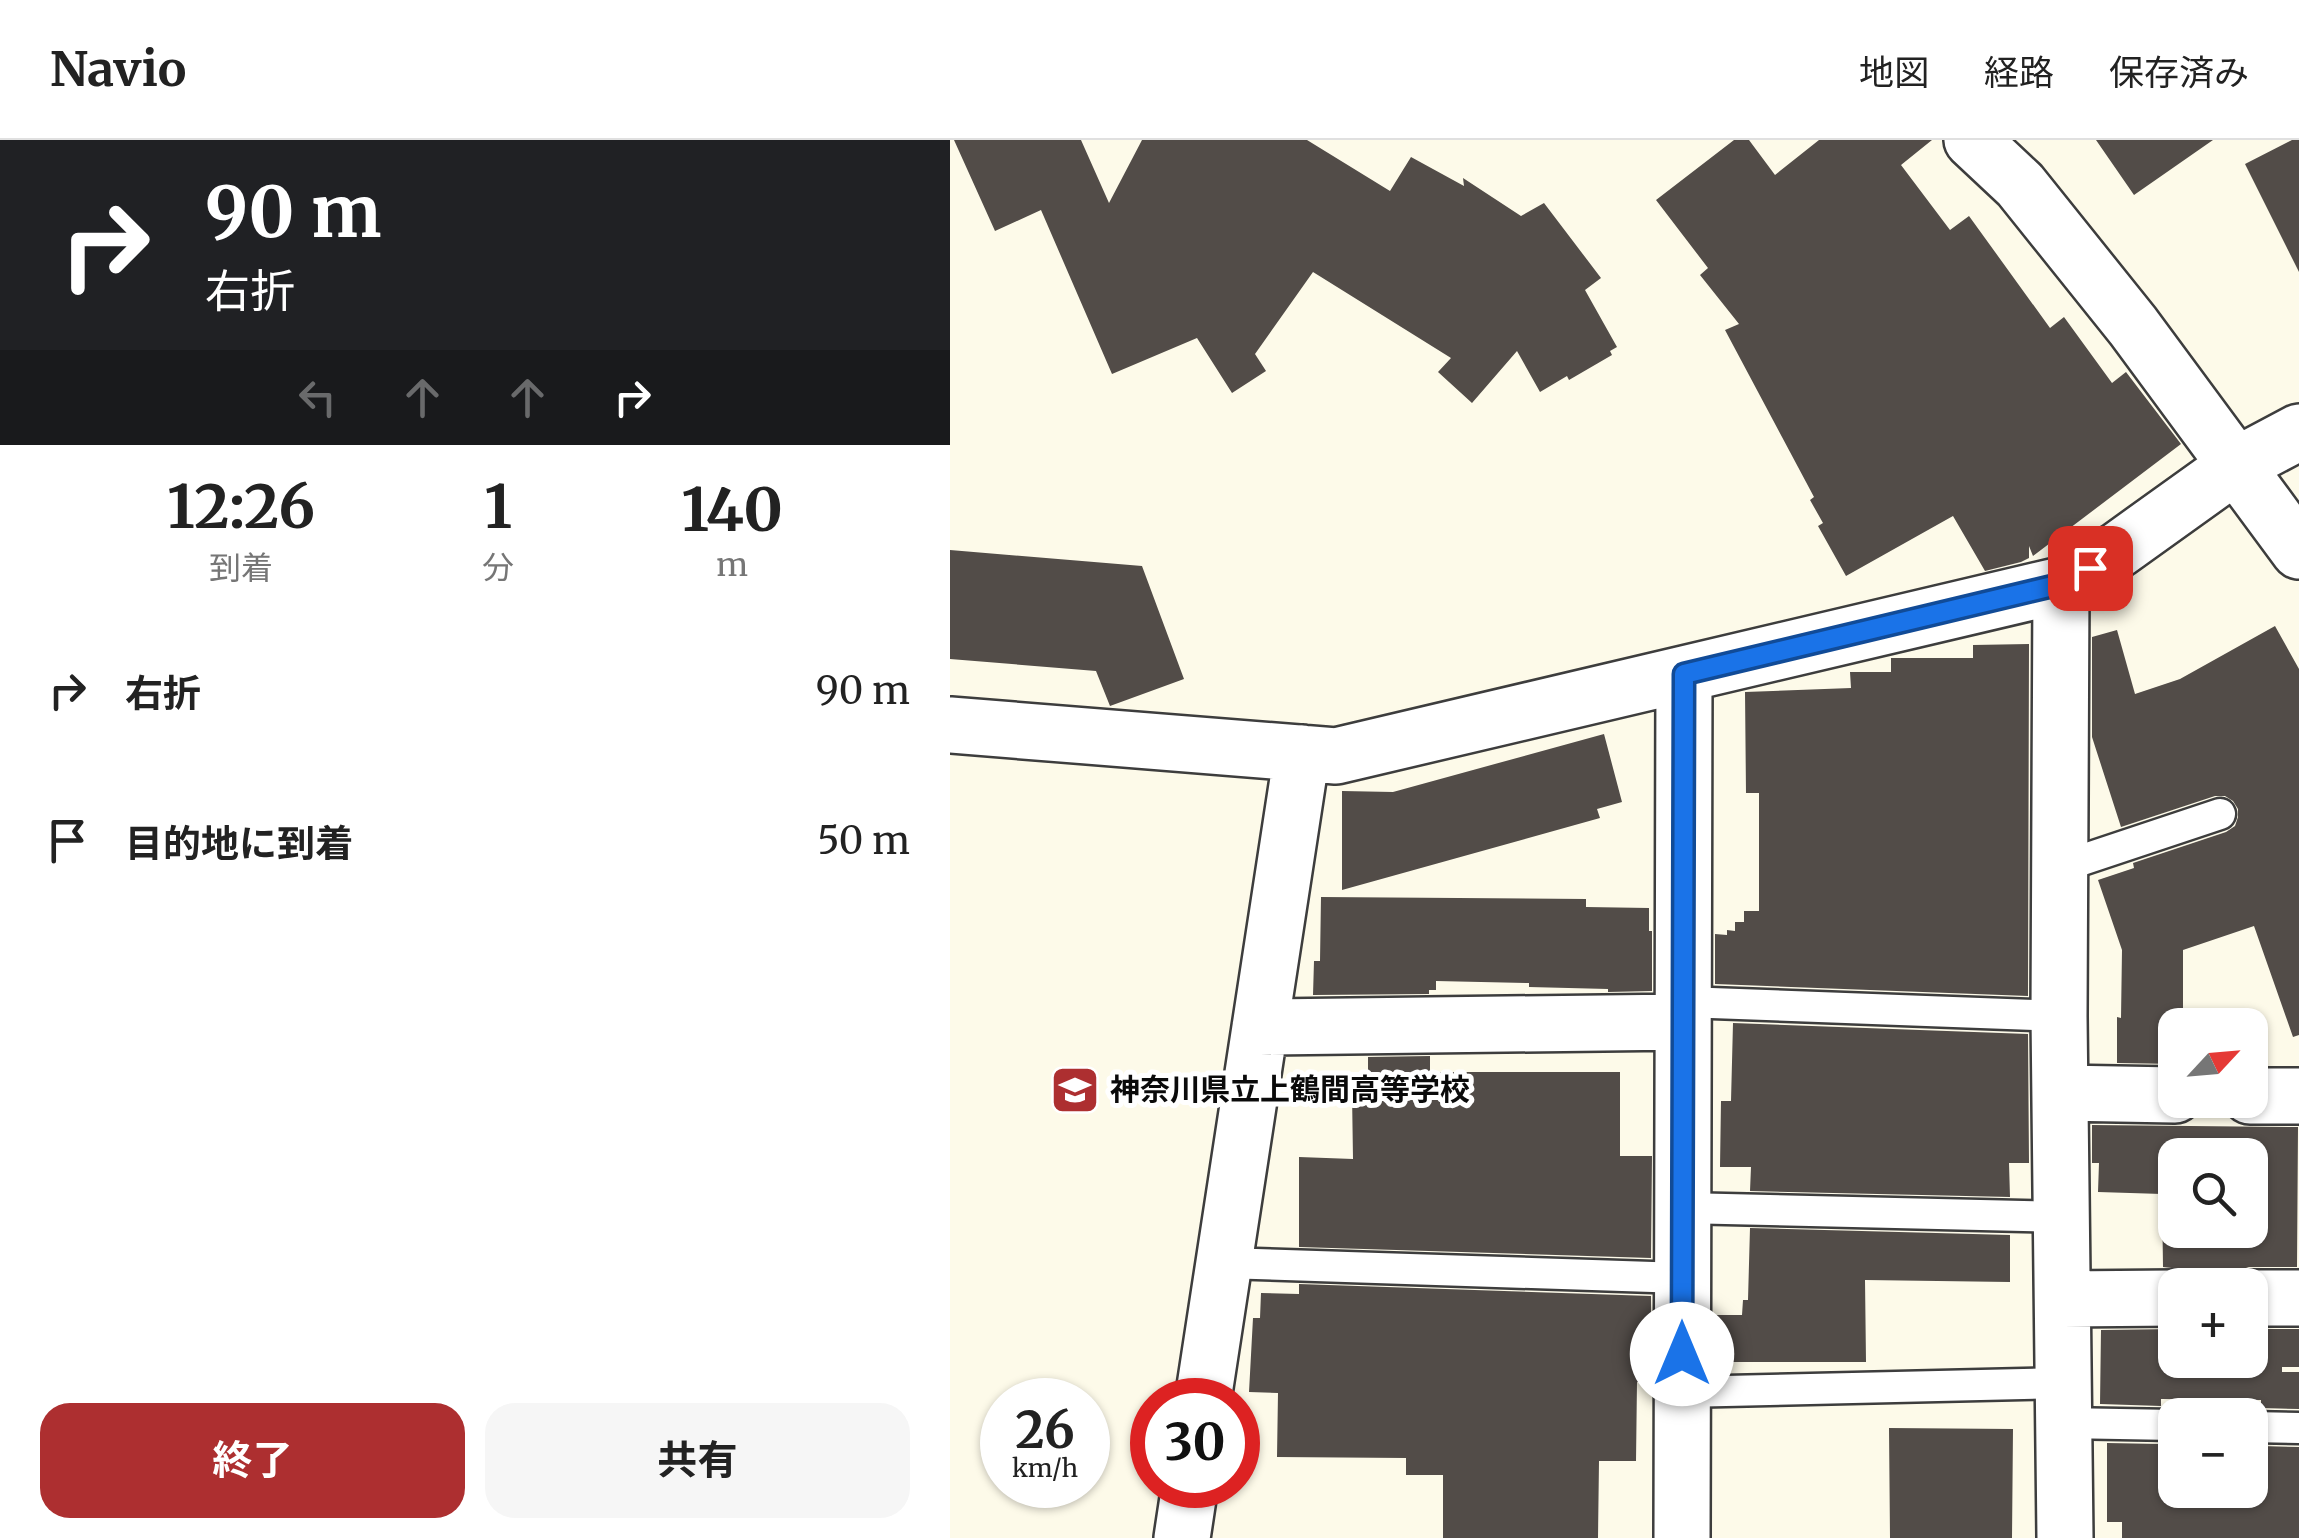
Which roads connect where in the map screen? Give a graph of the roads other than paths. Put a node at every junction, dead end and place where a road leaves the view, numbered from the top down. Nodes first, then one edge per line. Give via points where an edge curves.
1 (1972, 140) edge
2 (2299, 432) edge
3 (2235, 466) junction
4 (2299, 551) edge
5 (2061, 584) junction
6 (1684, 674) junction
7 (950, 725) edge
8 (1302, 753) junction
9 (2220, 814) dead end
10 (2060, 867) junction
11 (1683, 1012) junction
12 (2060, 1016) junction
13 (1260, 1027) junction
14 (2060, 1094) junction
15 (2158, 1095) edge
16 (2268, 1096) edge
17 (2299, 1096) edge
18 (1682, 1208) junction
19 (2062, 1217) junction
20 (1224, 1263) junction
21 (1682, 1278) junction
22 (2158, 1298) edge
23 (2268, 1298) edge
24 (2299, 1298) edge
25 (2063, 1299) junction
26 (1206, 1378) edge
27 (1682, 1392) junction
28 (2064, 1403) junction
29 (2158, 1422) edge
30 (2268, 1427) edge
31 (2299, 1428) edge
32 (1187, 1508) edge
33 (1182, 1538) edge
34 (1682, 1538) edge
35 (2065, 1538) edge

1 - 3 street via 2031,199
2 - 3 street
3 - 4 street
3 - 5 street
5 - 6 street
5 - 10 street
6 - 8 street via 1336,756
6 - 11 street
7 - 8 street
8 - 13 street
9 - 10 lane
10 - 12 street
11 - 12 lane
11 - 13 street
11 - 18 street
12 - 14 street
13 - 20 street
14 - 15 street
14 - 19 street
16 - 17 street
18 - 19 lane
18 - 21 street
19 - 25 street
20 - 21 lane
20 - 26 street
21 - 27 street
22 - 25 street
23 - 24 street
25 - 28 street
27 - 28 lane
27 - 34 street
28 - 29 lane
28 - 35 street
30 - 31 lane
32 - 33 street

